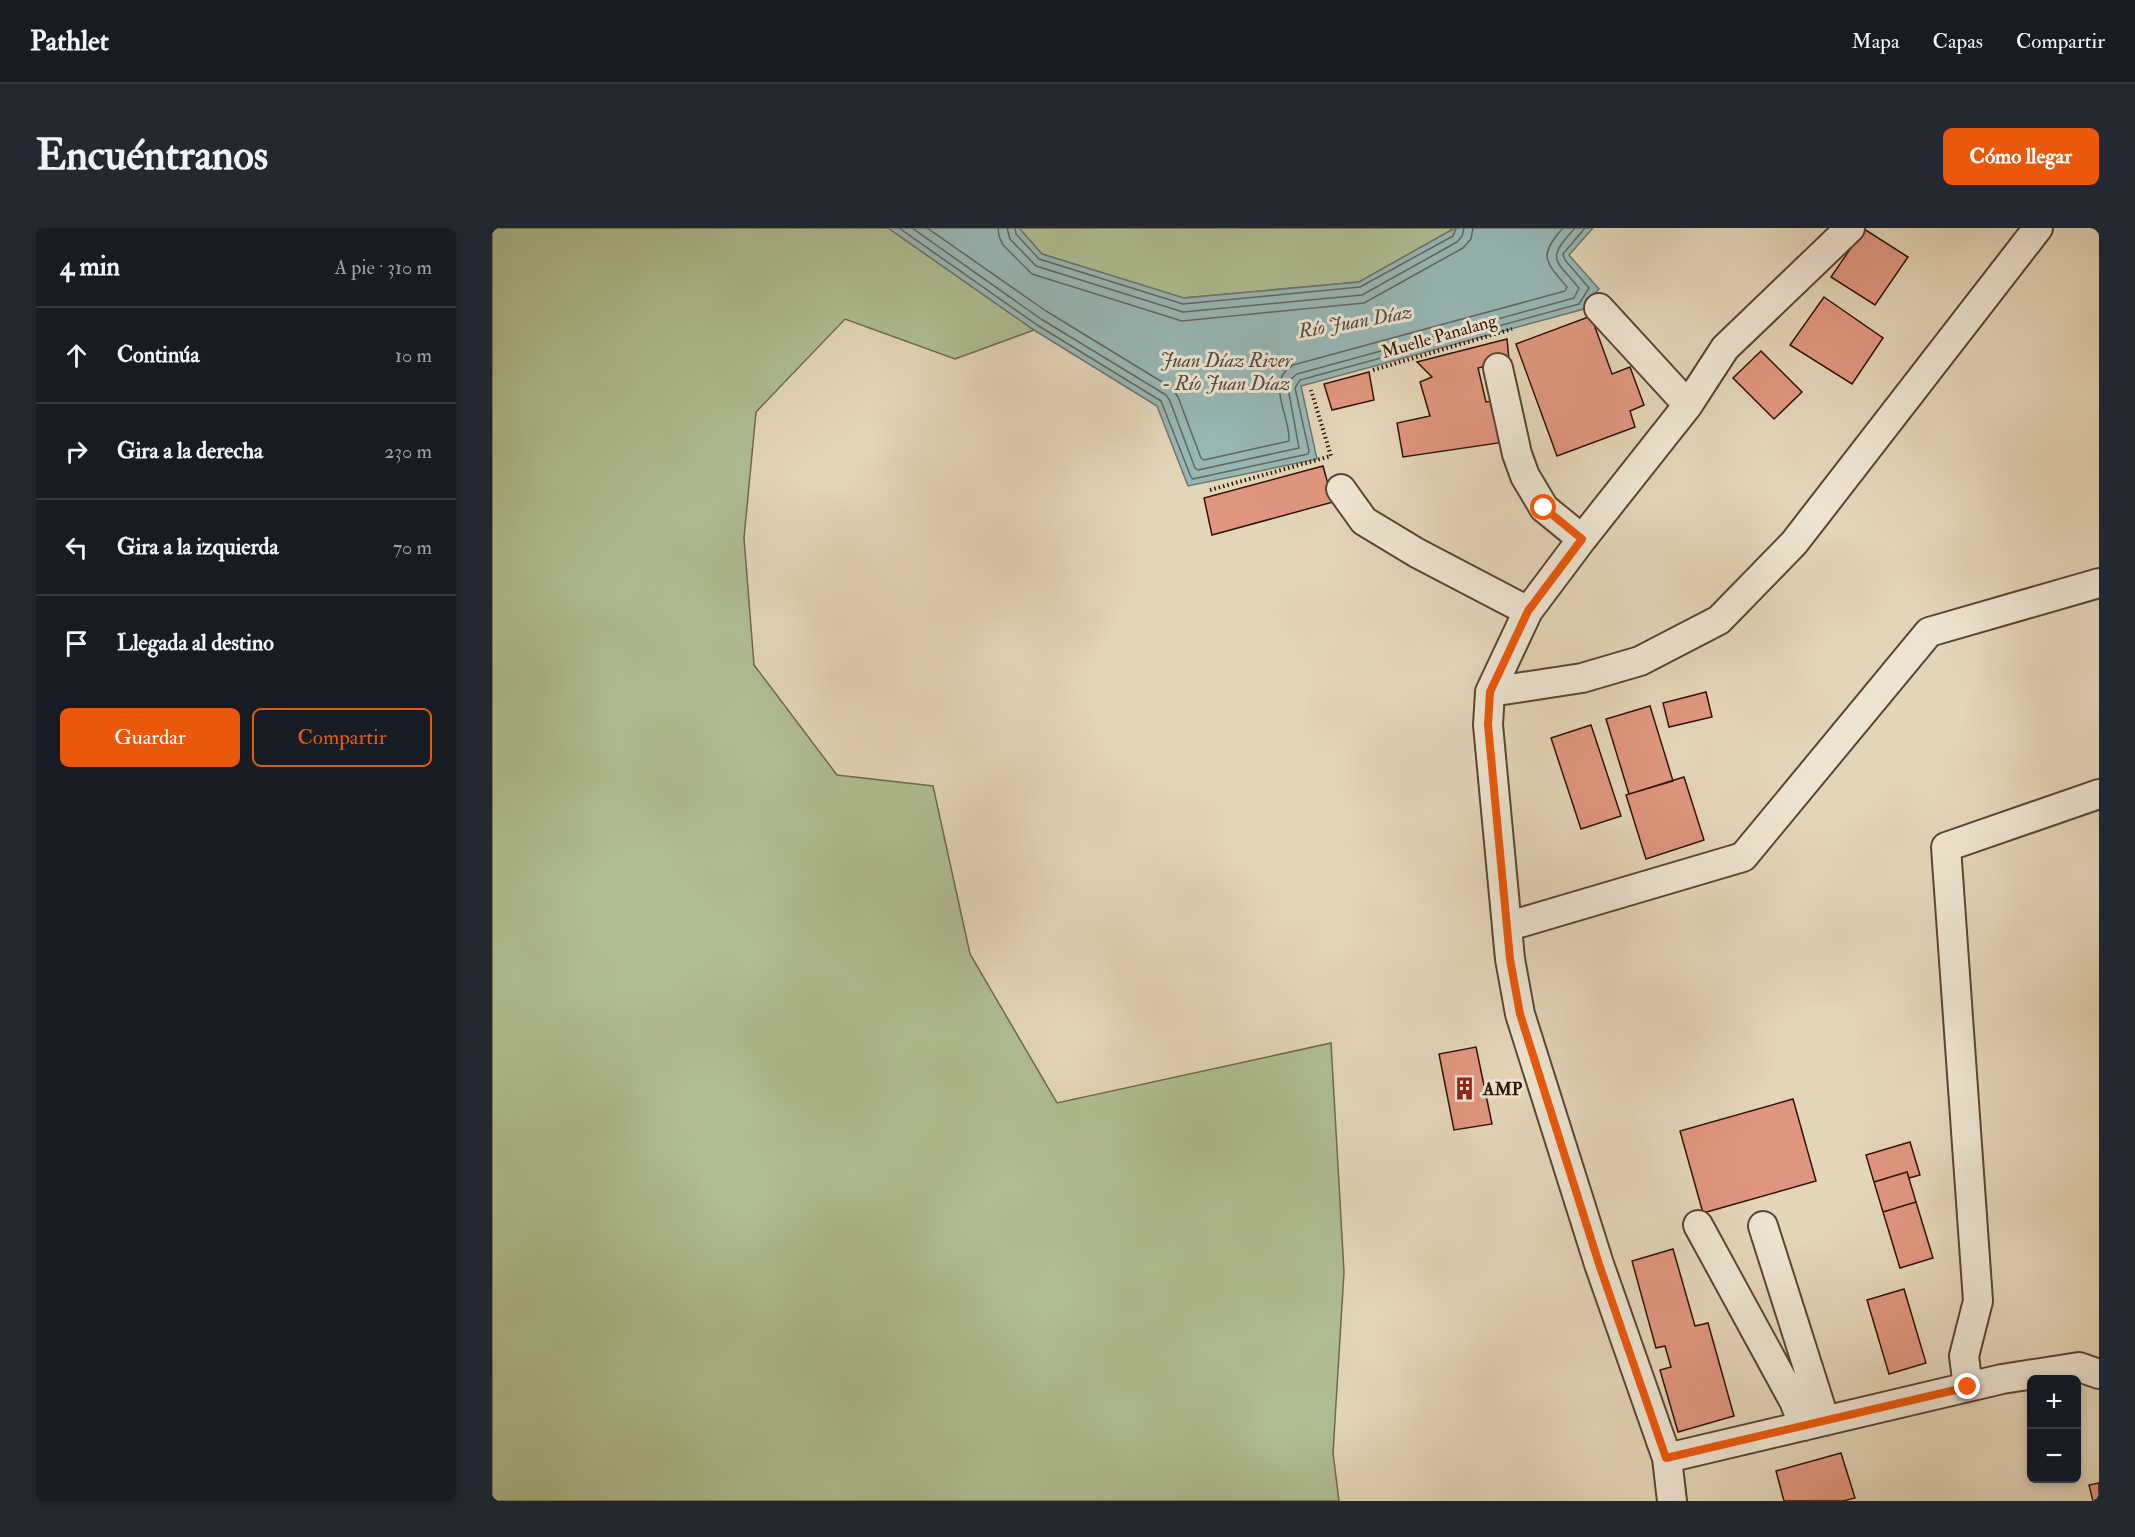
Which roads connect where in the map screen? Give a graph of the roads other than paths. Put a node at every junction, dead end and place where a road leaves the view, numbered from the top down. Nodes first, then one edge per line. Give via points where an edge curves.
1 (1850, 228) edge
2 (2037, 228) edge
3 (1599, 308) dead end
4 (1498, 368) dead end
5 (1688, 405) junction
6 (1341, 489) dead end
7 (1582, 539) junction
8 (2099, 583) edge
9 (1528, 611) junction
10 (1490, 692) junction
11 (2099, 794) edge
12 (1509, 926) junction
13 (1698, 1225) dead end
14 (1763, 1226) dead end
15 (2099, 1374) edge
16 (1968, 1387) junction
17 (1815, 1423) junction
18 (1666, 1458) junction
19 (1672, 1501) edge

1 - 5 lane via 1725,348
2 - 10 lane via 1794,543 1719,620 1641,661 1582,678
3 - 5 lane
4 - 7 lane via 1525,476 1544,508
5 - 7 lane
6 - 9 lane via 1364,521
7 - 9 lane
8 - 12 lane via 1929,632 1743,857
9 - 10 lane
10 - 12 lane via 1488,725
11 - 16 lane via 1946,847 1978,1301 1964,1356
12 - 18 lane via 1510,959 1520,1014 1599,1264
13 - 17 lane via 1794,1401
14 - 17 lane
15 - 16 lane via 2079,1367
16 - 17 lane
17 - 18 lane
18 - 19 lane

